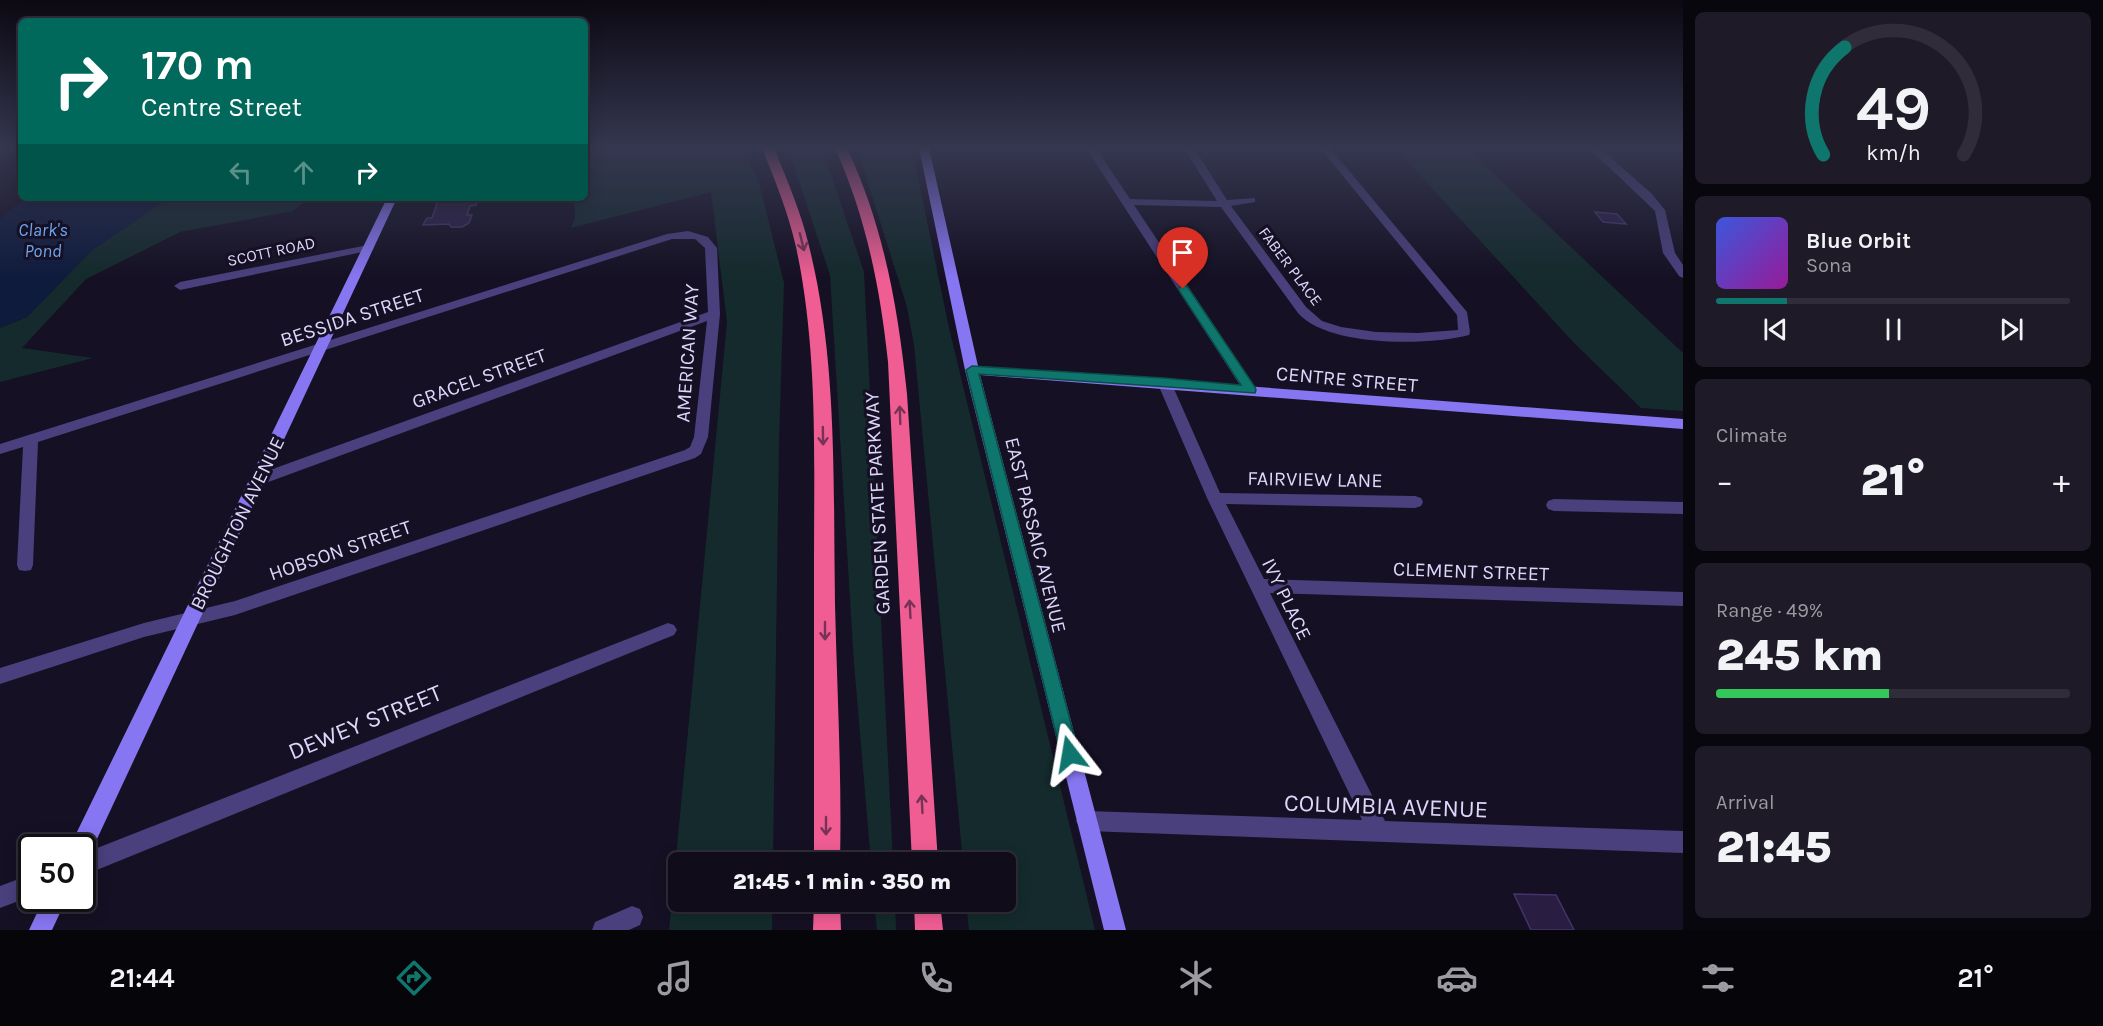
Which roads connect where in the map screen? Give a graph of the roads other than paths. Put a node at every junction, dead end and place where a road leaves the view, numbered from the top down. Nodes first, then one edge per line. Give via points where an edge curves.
1 (787, 191) edge
2 (859, 191) edge
3 (933, 191) edge
4 (1119, 191) edge
5 (1216, 191) edge
6 (1361, 191) edge
7 (1643, 191) edge
8 (1251, 200) dead end
9 (391, 201) edge
10 (1126, 202) junction
11 (1224, 204) junction
12 (368, 248) junction
13 (711, 250) joint
14 (1683, 274) edge
15 (180, 286) dead end
16 (714, 314) junction
17 (320, 347) junction
18 (972, 370) junction
19 (1164, 382) junction
20 (1250, 390) junction
21 (1683, 424) edge
22 (31, 439) junction
23 (0, 449) edge
24 (690, 454) joint
25 (258, 480) junction
26 (1215, 498) junction
27 (1415, 502) dead end
28 (1554, 505) dead end
29 (1683, 508) edge
30 (25, 565) dead end
31 (1257, 586) junction
32 (1683, 599) edge
33 (190, 618) junction
34 (668, 630) dead end
35 (0, 676) edge
36 (1087, 821) junction
37 (1379, 832) junction
38 (88, 834) edge
39 (1683, 842) edge
40 (826, 852) edge
41 (924, 852) edge
42 (96, 859) edge
43 (18, 890) edge
44 (0, 897) edge
45 (49, 912) edge
46 (827, 912) edge
47 (928, 912) edge
48 (632, 917) dead end
49 (40, 930) edge
50 (603, 930) edge
51 (827, 930) edge
52 (929, 930) edge
53 (1115, 930) edge

1 -> 40 highway via 809,268 817,325 824,483
41 -> 2 highway, GARDEN STATE PARKWAY via 892,323 881,263
3 - 18 street, EAST PASSAIC AVENUE
4 - 10 street
5 - 11 street, FABER PLACE
6 - 11 street, FABER PLACE via 1463,315 1464,332 1443,338 1349,333 1316,323 1302,310
7 - 14 street via 1660,210 1669,253
8 - 11 street
9 - 12 street, BROUGHTON AVENUE
10 - 11 street
10 - 20 street
12 - 15 street, SCOTT ROAD
12 - 17 street, BROUGHTON AVENUE
13 - 16 street, AMERICAN WAY
13 - 17 street, BESSIDA STREET via 709,243 698,236 671,236
16 - 24 street, AMERICAN WAY via 701,437
16 - 25 street, GRACEL STREET
17 - 22 street, BESSIDA STREET
17 - 25 street, BROUGHTON AVENUE
18 - 19 street, CENTRE STREET
18 - 36 street, EAST PASSAIC AVENUE
19 - 20 street, CENTRE STREET
19 - 26 street, IVY PLACE
20 - 21 street, CENTRE STREET
22 - 23 street, BESSIDA STREET
22 - 30 street
24 - 33 street, HOBSON STREET via 235,608
25 - 33 street, BROUGHTON AVENUE
26 - 27 street, FAIRVIEW LANE
26 - 31 street, IVY PLACE
28 - 29 street
31 - 32 street, CLEMENT STREET
31 - 37 street, IVY PLACE
33 - 35 street, HOBSON STREET
33 - 38 street, BROUGHTON AVENUE
34 - 42 street, DEWEY STREET
36 - 37 street, COLUMBIA AVENUE
36 - 53 street, EAST PASSAIC AVENUE
37 - 39 street, COLUMBIA AVENUE
43 - 44 street
45 - 49 street
46 - 51 highway
47 - 52 highway
48 - 50 street

